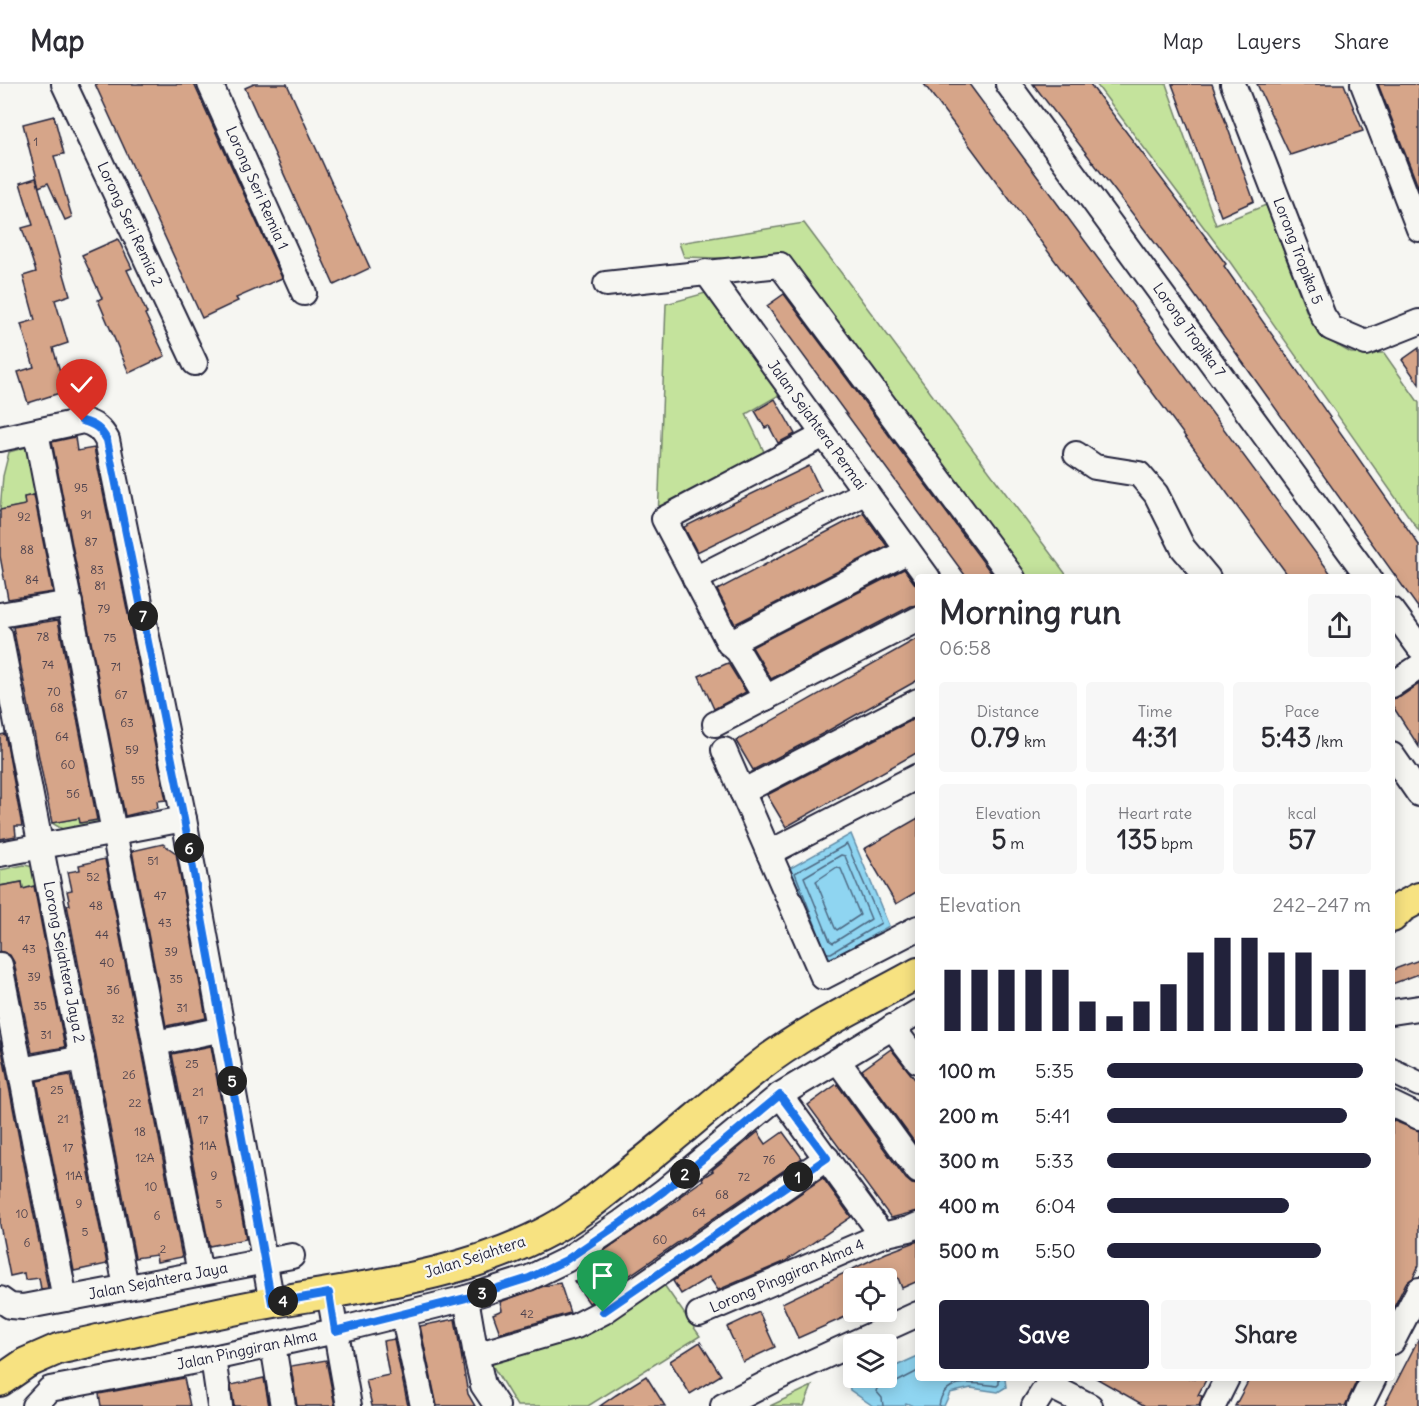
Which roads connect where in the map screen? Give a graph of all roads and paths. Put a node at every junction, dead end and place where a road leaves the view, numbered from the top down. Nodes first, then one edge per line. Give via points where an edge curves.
1 (64, 84) edge
2 (210, 84) edge
3 (1008, 84) edge
4 (1233, 84) edge
5 (1363, 84) edge
6 (1419, 229) edge
7 (706, 272) junction
8 (606, 284) dead end
9 (304, 292) dead end
10 (1419, 322) edge
11 (195, 363) dead end
12 (36, 432) junction
13 (824, 435) junction
14 (0, 439) edge
15 (1076, 454) dead end
16 (866, 492) junction
17 (908, 551) junction
18 (925, 574) edge
19 (1010, 574) edge
20 (1205, 574) edge
21 (1366, 574) edge
22 (695, 579) junction
23 (70, 603) junction
24 (1395, 614) edge
25 (0, 615) edge
26 (915, 621) edge
27 (0, 636) edge
28 (729, 643) junction
29 (1419, 647) edge
30 (1419, 667) edge
31 (1395, 683) edge
32 (766, 698) junction
33 (915, 702) edge
34 (715, 724) dead end
35 (724, 750) dead end
36 (1395, 759) edge
37 (915, 778) edge
38 (742, 792) junction
39 (1419, 794) edge
40 (184, 819) junction
41 (115, 832) junction
42 (41, 846) junction
43 (769, 853) junction
44 (0, 854) edge
45 (1419, 898) edge
46 (1395, 914) edge
47 (915, 930) edge
48 (0, 965) edge
49 (915, 975) edge
50 (1419, 1008) edge
51 (1395, 1012) edge
52 (915, 1014) edge
53 (892, 1027) junction
54 (223, 1029) junction
55 (156, 1043) junction
56 (915, 1057) edge
57 (82, 1058) junction
58 (838, 1061) junction
59 (21, 1070) junction
60 (1395, 1072) edge
61 (1419, 1084) edge
62 (780, 1095) junction
63 (1395, 1105) edge
64 (1419, 1117) edge
65 (827, 1158) junction
66 (915, 1167) edge
67 (915, 1226) edge
68 (882, 1235) junction
69 (292, 1256) dead end
70 (265, 1261) junction
71 (200, 1273) junction
72 (126, 1287) junction
73 (1419, 1290) edge
74 (329, 1293) junction
75 (466, 1298) junction
76 (0, 1299) edge
77 (65, 1299) junction
78 (272, 1303) junction
79 (403, 1314) junction
80 (699, 1314) dead end
81 (915, 1315) edge
82 (335, 1331) junction
83 (1395, 1336) edge
84 (273, 1345) junction
85 (476, 1355) junction
86 (213, 1358) junction
87 (0, 1381) edge
88 (1226, 1381) edge
89 (1372, 1381) edge
90 (1050, 1382) edge
91 (34, 1406) edge
92 (220, 1406) edge
93 (283, 1406) edge
94 (349, 1406) edge
95 (423, 1406) edge
96 (496, 1406) edge
97 (723, 1406) edge
98 (1034, 1406) edge
99 (1089, 1406) edge
100 (1213, 1406) edge
101 (1359, 1406) edge

1 - 11 street, Lorong Seri Remia 2
2 - 9 street, Lorong Seri Remia 1
3 - 21 street, Lorong Tropika 7
4 - 10 street, Lorong Tropika 5 via 1331,328 1366,343
5 - 6 street
7 - 8 street
7 - 13 street, Jalan Sejahtera Permai
7 - 19 street via 780,265
12 - 14 street
12 - 23 street
12 - 40 street via 82,421 93,423 107,440
13 - 16 street, Jalan Sejahtera Permai
13 - 22 street via 664,519
15 - 20 street via 1095,467 1139,474 1156,494 1183,548
16 - 17 street, Jalan Sejahtera Permai
16 - 22 street
17 - 18 street, Jalan Sejahtera Permai
17 - 28 street
22 - 28 street
23 - 25 street
23 - 41 street
24 - 29 street
26 - 32 street
27 - 42 street, Lorong Sejahtera Jaya 2
28 - 32 street via 738,651
30 - 31 street
32 - 34 street
33 - 38 street
35 - 38 street
36 - 39 street
37 - 43 street
38 - 43 street
40 - 41 street
40 - 54 street
41 - 42 street
41 - 55 street
42 - 44 street
42 - 57 street, Lorong Sejahtera Jaya 2
43 - 47 street via 823,977
45 - 46 main road
48 - 59 street
49 - 74 main road, Jalan Sejahtera via 758,1067 590,1205 554,1228 518,1246 451,1268
50 - 51 street
52 - 53 street, Jalan Pinggiran Alma
53 - 56 street
53 - 58 street, Jalan Pinggiran Alma
54 - 55 street
54 - 70 street
55 - 71 street
57 - 59 street
57 - 72 street, Lorong Sejahtera Jaya 2
58 - 62 street, Jalan Pinggiran Alma
58 - 66 street
59 - 77 street
60 - 61 street
62 - 65 street, Lorong Pinggiran Alma 4
62 - 75 street, Jalan Pinggiran Alma via 664,1191 566,1260 529,1278
63 - 64 street
65 - 68 street, Lorong Pinggiran Alma 4
65 - 85 street via 603,1312 576,1326
67 - 68 street
68 - 80 street, Lorong Pinggiran Alma 4
69 - 70 street, Jalan Sejahtera Jaya
70 - 71 street, Jalan Sejahtera Jaya
70 - 78 street
71 - 72 street, Jalan Sejahtera Jaya
72 - 77 street, Jalan Sejahtera Jaya
73 - 83 street
74 - 78 main road, Jalan Sejahtera
74 - 82 street
75 - 79 street, Jalan Pinggiran Alma
75 - 85 street
76 - 77 street, Jalan Sejahtera Jaya via 10,1306 23,1307
78 - 87 main road, Jalan Sejahtera via 58,1349 26,1363
79 - 82 street, Jalan Pinggiran Alma
79 - 95 street
81 - 97 street
82 - 84 street, Jalan Pinggiran Alma
82 - 94 street
84 - 86 street, Jalan Pinggiran Alma
84 - 93 street
85 - 96 street via 483,1384
86 - 91 street, Jalan Pinggiran Alma via 50,1389
86 - 92 street
88 - 100 street
89 - 101 street
90 - 98 street
90 - 99 street

